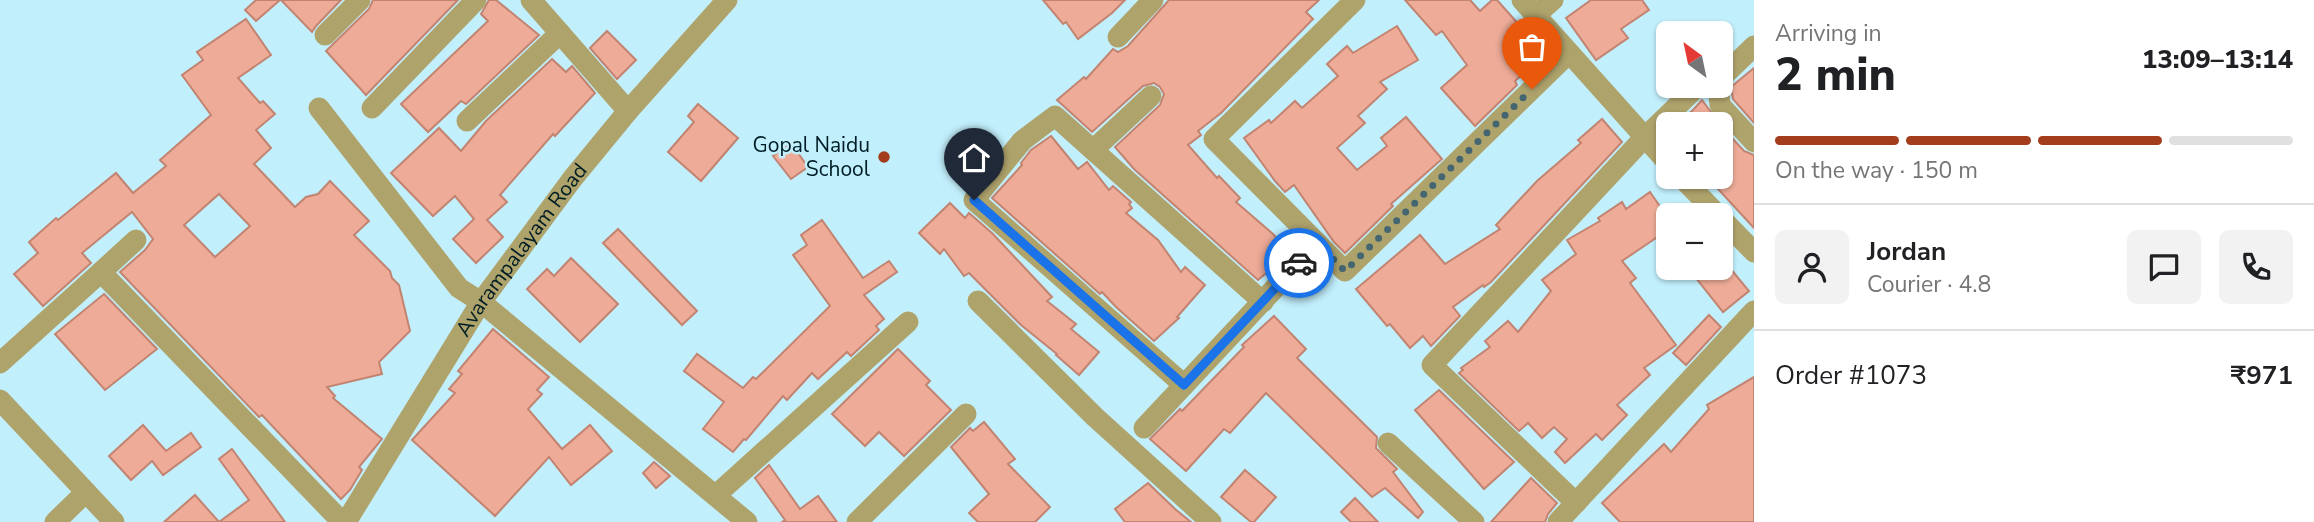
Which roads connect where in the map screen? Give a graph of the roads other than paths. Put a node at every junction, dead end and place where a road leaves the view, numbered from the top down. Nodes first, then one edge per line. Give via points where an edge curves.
1 (360, 0) edge
2 (476, 0) edge
3 (531, 0) edge
4 (727, 0) edge
5 (1153, 0) edge
6 (1355, 0) edge
7 (1553, 0) edge
8 (1529, 8) edge
9 (1754, 32) edge
10 (560, 33) junction
11 (325, 35) dead end
12 (1118, 37) dead end
13 (1754, 46) edge
14 (1733, 52) edge
15 (1569, 53) junction
16 (1733, 66) edge
17 (1151, 96) dead end
18 (1686, 98) edge
19 (1719, 98) edge
20 (319, 108) dead end
21 (372, 108) dead end
22 (628, 111) junction
23 (467, 121) dead end
24 (1644, 138) junction
25 (1754, 142) edge
26 (1093, 150) junction
27 (1656, 150) edge
28 (1693, 189) edge
29 (1706, 203) edge
30 (1733, 230) edge
31 (136, 240) dead end
32 (1317, 243) junction
33 (1754, 252) edge
34 (101, 272) junction
35 (978, 301) dead end
36 (481, 302) junction
37 (1263, 302) junction
38 (1754, 311) edge
39 (908, 322) dead end
40 (0, 363) edge
41 (1184, 385) junction
42 (0, 400) edge
43 (966, 414) dead end
44 (1144, 428) dead end
45 (1388, 443) dead end
46 (86, 492) junction
47 (716, 495) junction
48 (1576, 503) junction
49 (55, 522) edge
50 (114, 522) edge
51 (344, 522) edge
52 (747, 522) edge
53 (857, 522) edge
54 (1212, 522) edge
55 (1474, 522) edge
56 (1558, 522) edge

1 - 11 street
2 - 21 street
3 - 10 street
4 - 22 street, Avarampalayam Road
5 - 12 street
6 - 32 street via 1214,139
7 - 8 street
8 - 15 street
9 - 14 street
10 - 22 street
10 - 23 street
13 - 16 street
15 - 24 street
15 - 32 street via 1345,271
17 - 26 street
18 - 24 street
19 - 25 street via 1720,105
20 - 36 street via 459,288
22 - 36 street, Avarampalayam Road
24 - 27 street
24 - 48 street via 1432,365
26 - 37 street
26 - 41 street via 1055,116 1022,141 974,200
28 - 29 street
30 - 33 street
31 - 34 street
32 - 37 street
34 - 40 street
34 - 51 street
35 - 54 street via 1095,417
36 - 47 street
36 - 51 street, Avarampalayam Road
37 - 41 street
38 - 48 street
39 - 47 street
41 - 44 street
42 - 46 street
43 - 53 street
45 - 55 street
46 - 49 street
46 - 50 street
47 - 52 street
48 - 56 street

